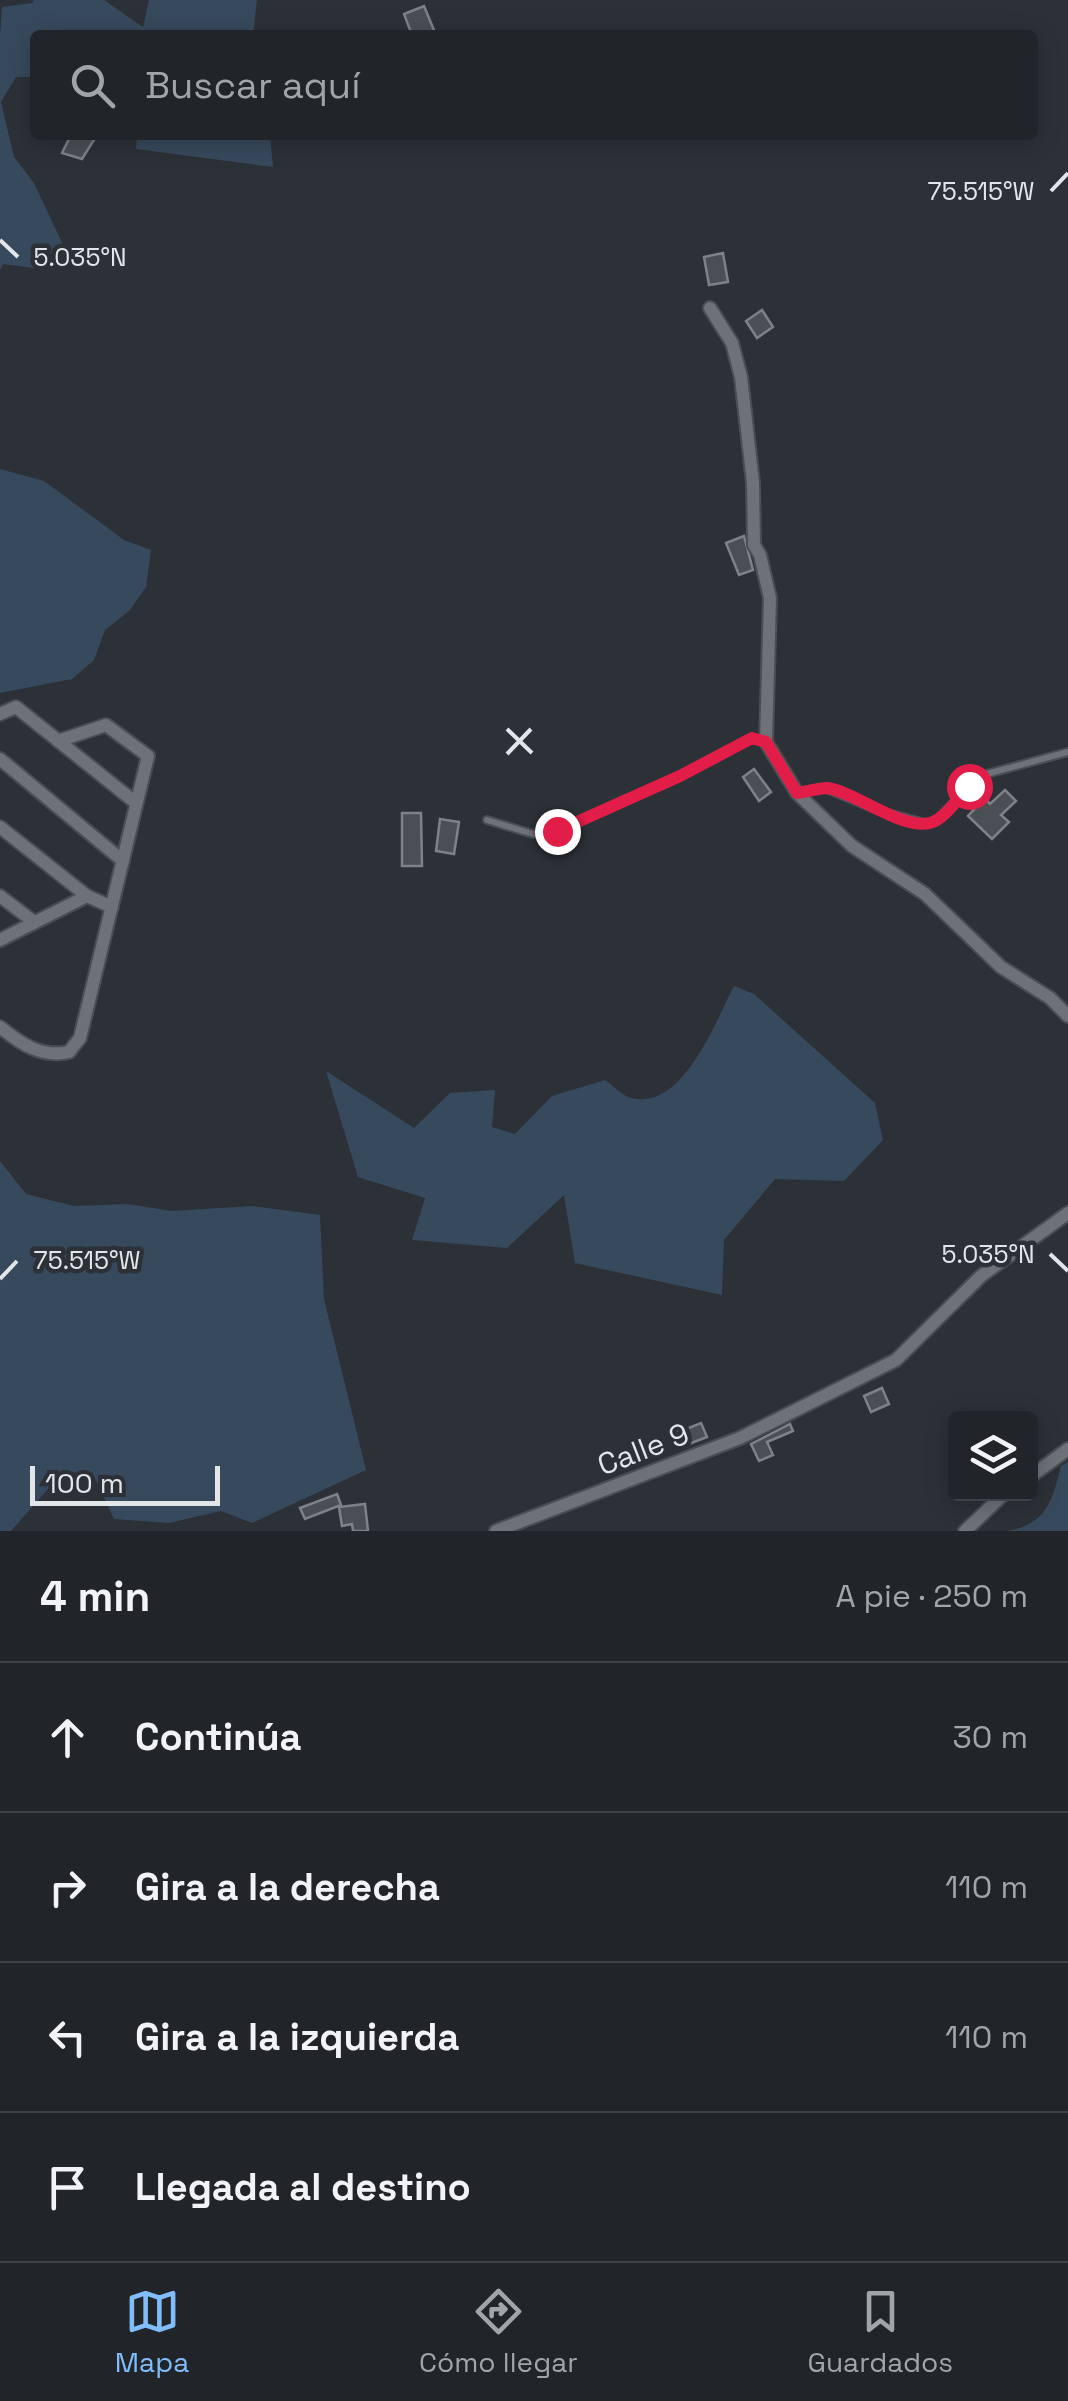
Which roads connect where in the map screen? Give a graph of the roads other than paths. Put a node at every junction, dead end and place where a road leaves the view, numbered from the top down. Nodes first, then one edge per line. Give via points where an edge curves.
1 (710, 308) dead end
2 (0, 714) edge
3 (58, 741) junction
4 (766, 742) junction
5 (1068, 752) edge
6 (0, 758) edge
7 (797, 793) junction
8 (136, 803) junction
9 (486, 820) dead end
10 (0, 827) edge
11 (123, 861) junction
12 (0, 896) edge
13 (87, 896) junction
14 (112, 906) junction
15 (34, 922) junction
16 (0, 940) edge
17 (1068, 1016) edge
18 (0, 1027) edge
19 (1068, 1213) edge
20 (1068, 1449) edge
21 (1038, 1471) edge
22 (997, 1501) edge
23 (496, 1531) edge
24 (965, 1531) edge

1 - 4 street via 732,343 740,377 754,483 754,545 770,598
2 - 3 street via 16,707
3 - 8 street
3 - 8 street via 106,724 148,756
4 - 7 street
4 - 9 lane via 752,738 557,831 534,834
5 - 7 lane via 979,776 929,824 824,788
6 - 11 street
7 - 17 street via 852,846 925,894 1000,967
8 - 11 street
10 - 13 street
11 - 14 street
12 - 15 street
13 - 14 street
13 - 15 street
14 - 18 street via 80,1038 69,1052 45,1054
15 - 16 street
19 - 23 street, Calle 9 via 981,1276 896,1360 740,1438
20 - 21 street
22 - 24 street

